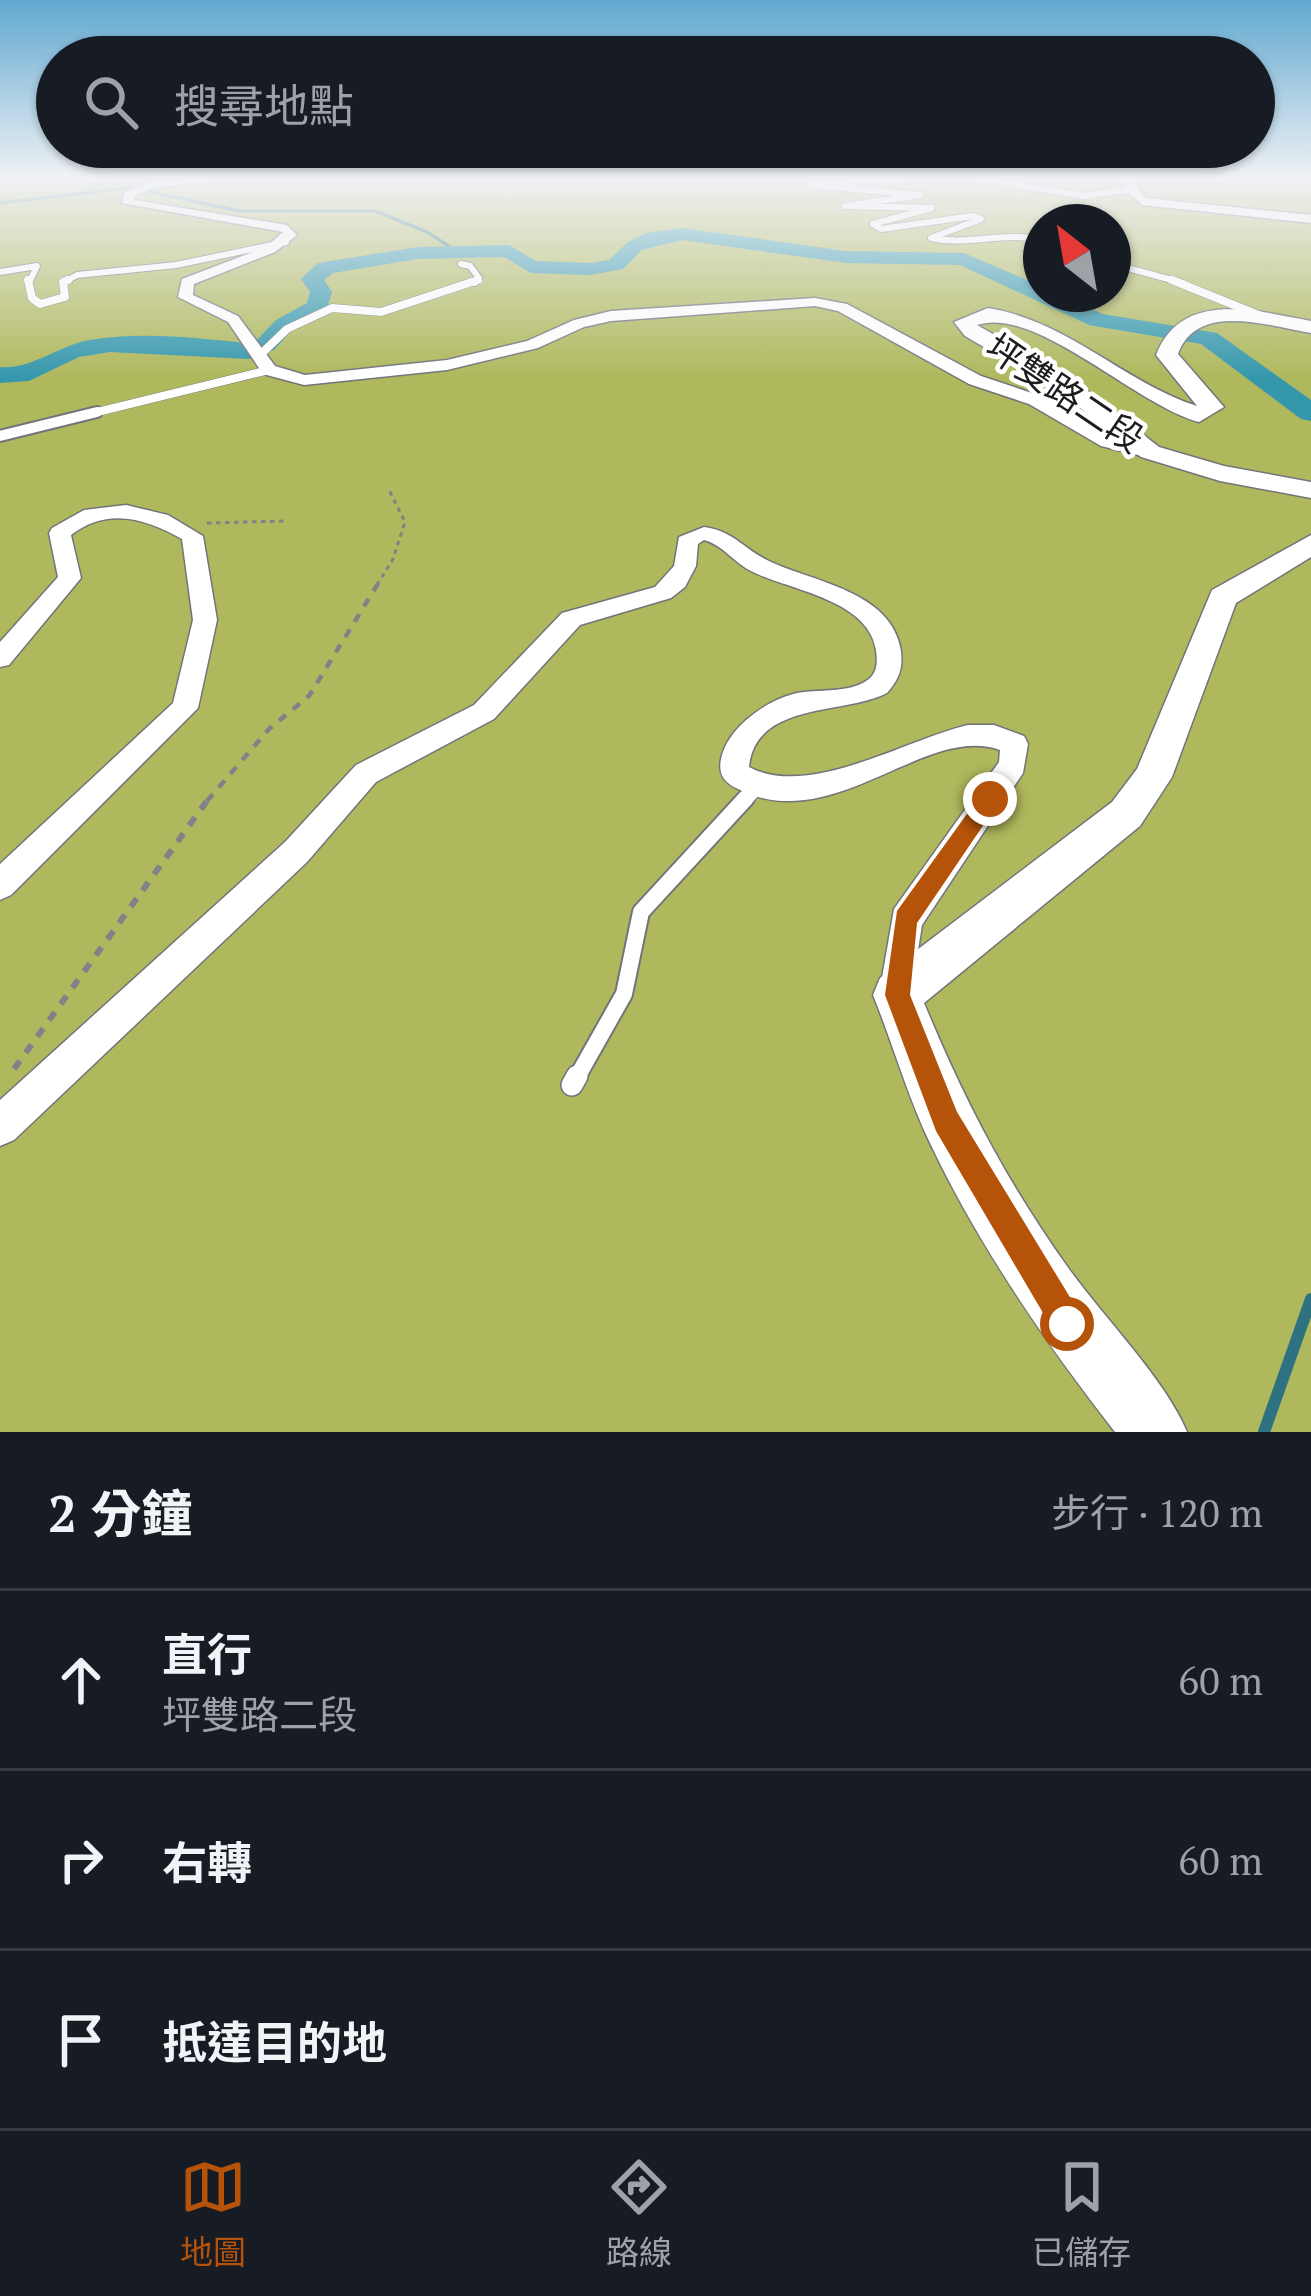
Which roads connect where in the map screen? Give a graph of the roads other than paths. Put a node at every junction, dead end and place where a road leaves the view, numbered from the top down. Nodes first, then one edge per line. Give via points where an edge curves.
1 (272, 245) edge
2 (279, 245) edge
3 (461, 264) dead end
4 (1131, 269) edge
5 (0, 272) edge
6 (1271, 321) junction
7 (1311, 327) edge
8 (264, 363) junction
9 (0, 436) edge
10 (1150, 452) junction
11 (1311, 490) edge
12 (1311, 544) edge
13 (0, 658) edge
14 (758, 786) junction
15 (0, 885) edge
16 (898, 995) junction
17 (572, 1085) dead end
18 (0, 1126) edge
19 (1155, 1432) edge

1 - 5 lane via 77,275 63,282 65,297 53,303 32,298 28,279 37,266
2 - 8 street via 187,281 185,296 233,320
3 - 8 lane via 479,278 474,284 381,312 332,308 287,329
4 - 6 lane
6 - 7 street, 坪雙路二段
6 - 10 street, 坪雙路二段 via 1205,317 1174,336 1167,355 1212,407 1188,413 1036,328 987,315 964,322
8 - 9 lane
8 - 10 street via 304,380 447,365 610,316 815,302 870,320 1108,442
10 - 11 street, 坪雙路二段
12 - 16 street via 1223,597 1153,777 1126,814
13 - 15 street via 70,578 60,533 72,521 127,510 165,518 192,536 205,620 185,708
14 - 16 street via 788,791 838,780 966,736 992,732 1014,744 1013,765 906,920
14 - 17 lane via 640,911 624,994
14 - 18 street via 735,773 745,736 794,704 883,684 890,650 857,606 700,534 687,542 668,589 571,620 481,714 376,766 321,830
16 - 19 street via 946,1121 1006,1224 1067,1324

